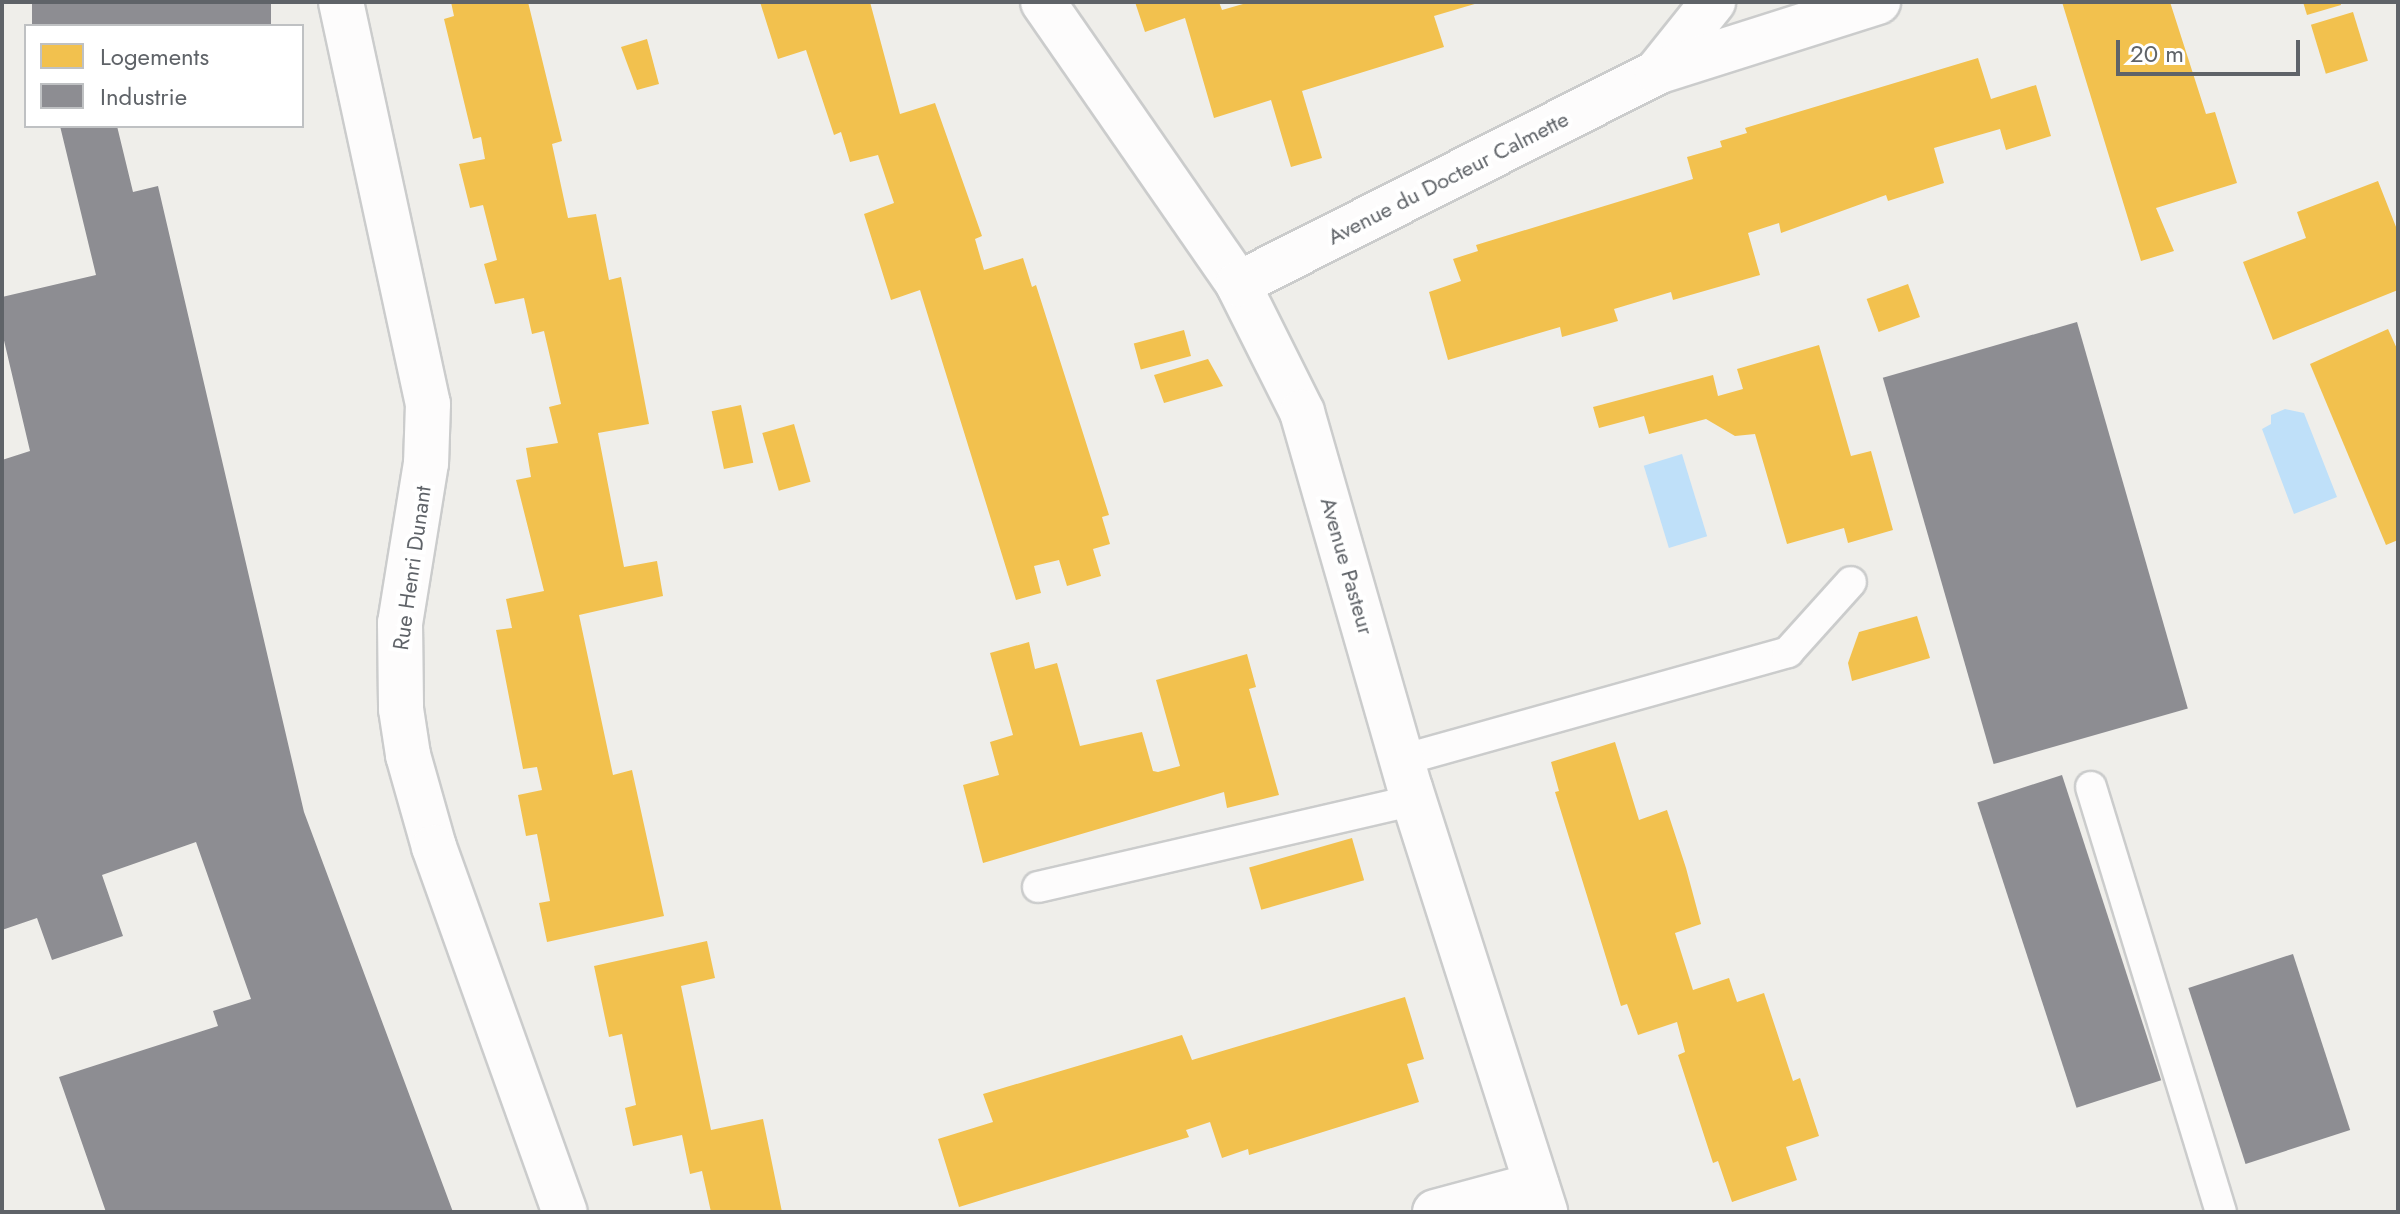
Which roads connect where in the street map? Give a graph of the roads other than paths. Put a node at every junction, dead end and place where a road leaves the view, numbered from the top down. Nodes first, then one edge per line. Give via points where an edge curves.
1 (341, 2) edge
2 (1043, 2) edge
3 (1713, 2) edge
4 (1878, 2) edge
5 (1657, 72) junction
6 (1238, 284) junction
7 (1851, 582) dead end
8 (1408, 780) junction
9 (2091, 787) dead end
10 (1038, 887) dead end
11 (1541, 1198) edge
12 (565, 1212) edge
13 (1435, 1212) edge
14 (2221, 1212) edge

1 - 12 street, Rue Henri Dunant via 428,404 426,463 400,623 401,709 408,755 434,847
2 - 6 street, Avenue Pasteur
3 - 5 street, Avenue du Docteur Calmette
4 - 5 street, Avenue du Docteur Calmette
5 - 6 street, Avenue du Docteur Calmette
6 - 8 street, Avenue Pasteur via 1302,412
7 - 8 lane via 1788,652
8 - 10 lane
8 - 11 street, Avenue Pasteur
9 - 14 lane
11 - 13 street, Avenue Pasteur

